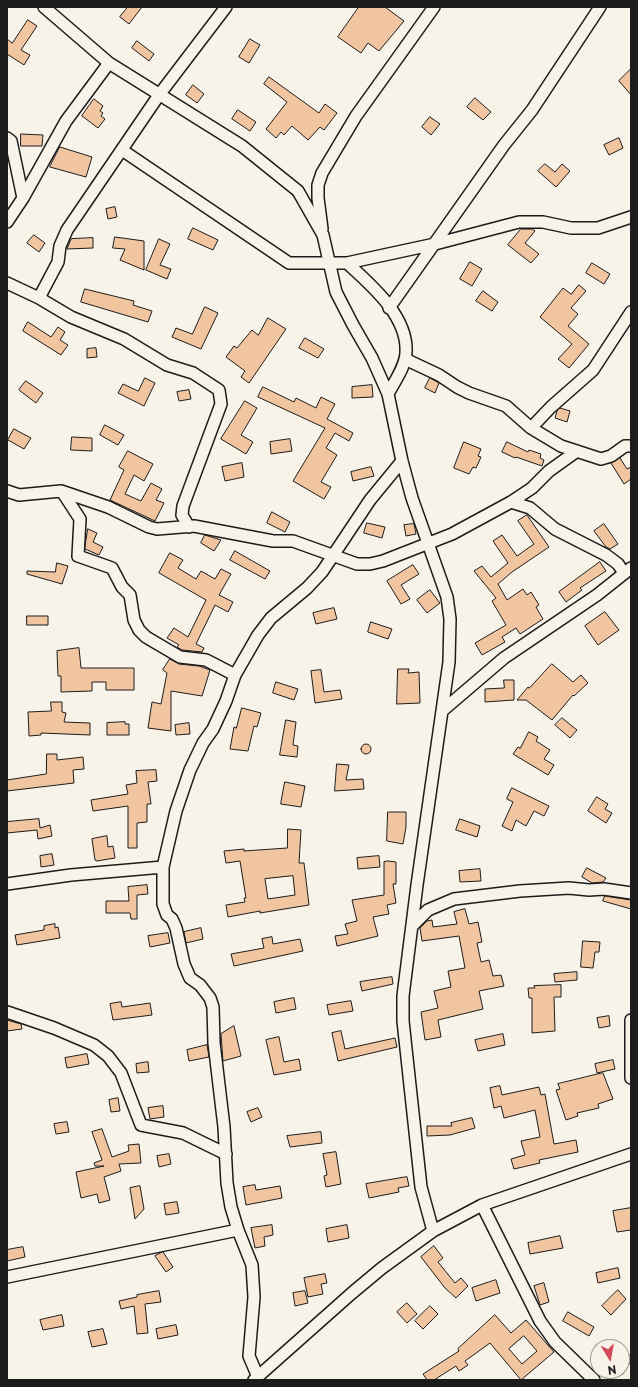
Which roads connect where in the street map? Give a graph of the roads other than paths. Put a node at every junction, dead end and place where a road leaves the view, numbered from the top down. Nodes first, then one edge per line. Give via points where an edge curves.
1 (44, 7) edge
2 (226, 7) edge
3 (434, 7) edge
4 (600, 7) edge
5 (109, 63) junction
6 (159, 95) junction
7 (7, 138) edge
8 (122, 150) junction
9 (23, 198) junction
10 (631, 217) edge
11 (7, 222) edge
12 (323, 235) junction
13 (435, 244) junction
14 (347, 263) junction
15 (329, 264) junction
16 (7, 283) edge
17 (39, 298) junction
18 (389, 308) junction
19 (631, 312) edge
20 (405, 359) junction
21 (388, 394) junction
22 (531, 428) junction
23 (631, 446) edge
24 (577, 451) junction
25 (402, 461) junction
26 (7, 491) edge
27 (63, 492) junction
28 (512, 502) junction
29 (189, 526) junction
30 (428, 543) junction
31 (334, 555) junction
32 (628, 571) edge
33 (234, 675) junction
34 (442, 711) junction
35 (163, 867) junction
36 (7, 884) edge
37 (631, 892) edge
38 (412, 926) junction
39 (7, 1012) edge
40 (631, 1020) edge
41 (631, 1078) edge
42 (226, 1154) junction
43 (631, 1154) edge
44 (482, 1205) junction
45 (238, 1230) junction
46 (432, 1231) junction
47 (7, 1276) edge
48 (256, 1378) edge
49 (594, 1380) edge

1 - 5 street
2 - 6 street
3 - 12 street via 356,116 322,173 318,185 318,198
4 - 13 street via 532,110 504,145
5 - 6 street
5 - 9 street via 66,121
6 - 8 street
6 - 12 street via 242,146 298,191
7 - 9 street via 12,141
8 - 15 street via 289,263
8 - 17 street via 67,230 60,246 58,262
9 - 11 street
10 - 13 street via 598,228 571,228 543,222 519,222
12 - 15 street
13 - 14 street
13 - 18 street
14 - 15 street
14 - 18 street via 372,286
15 - 21 street via 336,292 372,358
16 - 17 street
17 - 29 street via 71,317 124,339 167,365 194,373 219,390 221,404 183,506 182,515
18 - 20 street via 400,324 404,336
19 - 22 street via 593,370
20 - 21 street
20 - 22 street via 439,375 457,388 506,406
21 - 25 street
22 - 24 street via 561,446
23 - 24 street via 625,446 607,459 594,458
24 - 28 street
25 - 30 street
25 - 31 street via 370,500
26 - 27 street via 19,495
27 - 29 street via 108,507 149,527 157,529
27 - 33 street via 80,519 78,556 112,568 122,587 130,595 134,620 139,630 156,644 180,657 206,660
28 - 30 street via 452,534
28 - 32 street via 530,508 555,529 606,555
29 - 31 street via 273,542 300,542
30 - 31 street via 370,564 358,564
30 - 34 street via 447,597 450,619 449,662
31 - 33 street via 307,588 272,618 258,635
32 - 34 street via 504,658
33 - 35 street via 226,701 190,770 176,811
34 - 38 street
35 - 36 street
35 - 42 street via 163,904 176,928 184,964 190,978 200,985 210,998 212,1007 216,1074
37 - 38 street via 569,888 454,899 428,910
38 - 46 street via 402,1021 421,1187
39 - 42 street via 94,1045 108,1056 121,1073 141,1125 183,1132
40 - 41 street
42 - 45 street via 227,1183
43 - 44 street
44 - 46 street
44 - 49 street via 540,1321 555,1342
45 - 47 street
45 - 48 street via 252,1265 254,1297 249,1356
46 - 48 street via 382,1268

